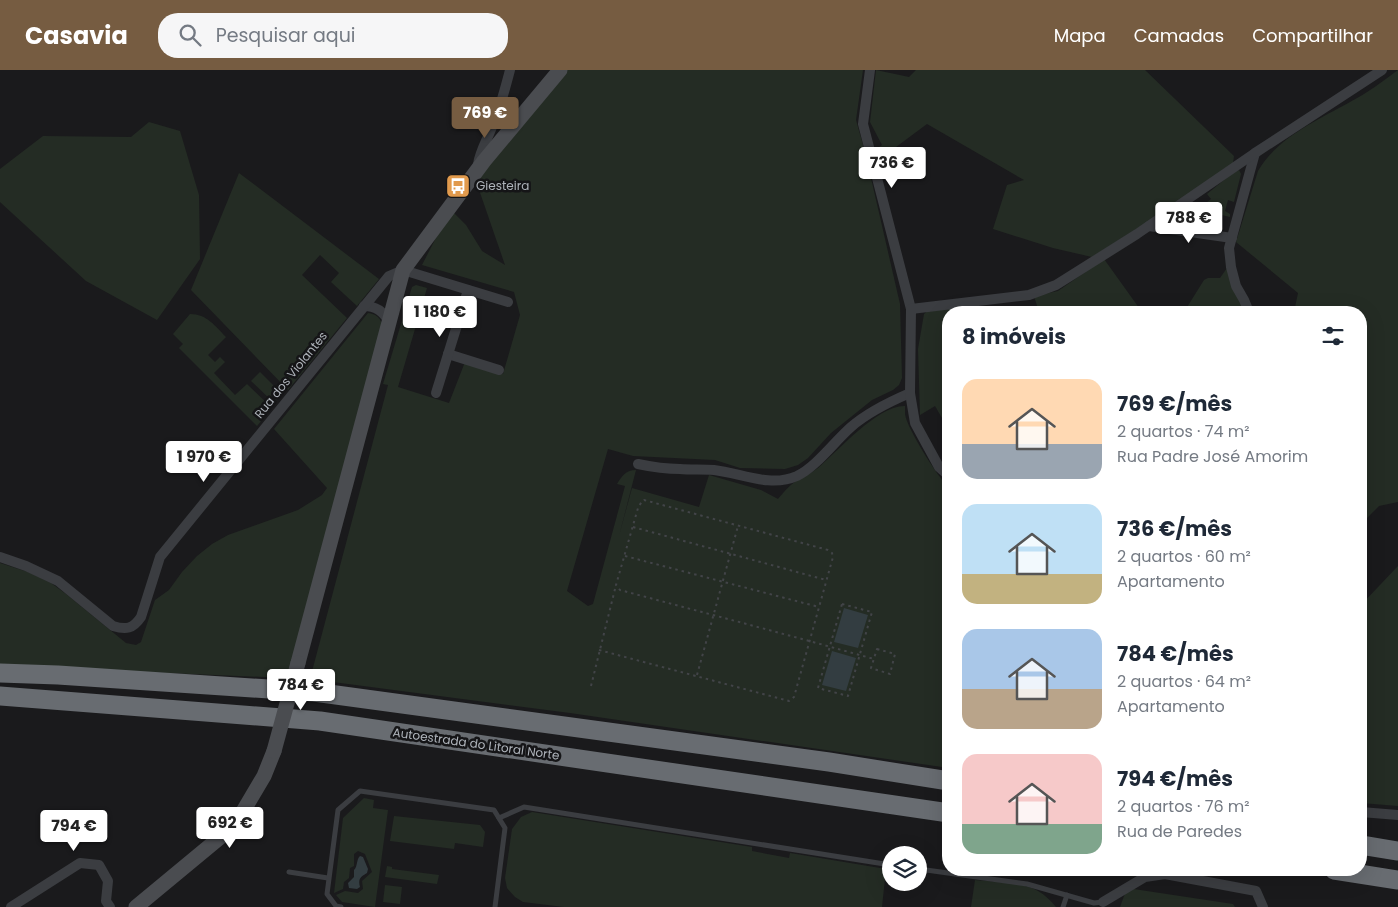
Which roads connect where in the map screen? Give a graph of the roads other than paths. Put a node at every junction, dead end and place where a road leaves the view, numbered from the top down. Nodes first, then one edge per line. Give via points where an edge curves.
1 (510, 70) edge
2 (560, 70) edge
3 (870, 70) edge
4 (1382, 70) edge
5 (502, 100) junction
6 (494, 124) junction
7 (512, 128) junction
8 (502, 140) junction
9 (1255, 153) junction
10 (477, 170) junction
11 (1149, 226) junction
12 (1232, 238) junction
13 (403, 270) junction
14 (468, 290) junction
15 (508, 302) dead end
16 (364, 306) junction
17 (1246, 306) edge
18 (912, 309) junction
19 (389, 322) junction
20 (448, 354) junction
21 (499, 370) dead end
22 (436, 393) dead end
23 (910, 393) junction
24 (638, 464) dead end
25 (942, 470) edge
26 (0, 557) edge
27 (0, 673) edge
28 (0, 696) edge
29 (942, 780) edge
30 (942, 812) edge
31 (1367, 812) edge
32 (1398, 815) edge
33 (499, 818) junction
34 (1367, 846) edge
35 (1398, 851) edge
36 (882, 864) edge
37 (927, 871) edge
38 (288, 872) dead end
39 (942, 873) edge
40 (1367, 875) edge
41 (965, 876) edge
42 (1152, 876) edge
43 (1176, 876) edge
44 (328, 878) junction
45 (1398, 880) edge
46 (1067, 895) junction
47 (1102, 902) joint
48 (11, 907) edge
49 (110, 907) edge
50 (136, 907) edge
51 (340, 907) edge
52 (495, 907) edge
53 (502, 907) edge
54 (1063, 907) edge
55 (1263, 907) edge

1 - 5 street
2 - 7 street
3 - 18 street via 863,124
4 - 9 street
5 - 6 street
5 - 7 street via 502,117
6 - 8 street via 494,131
6 - 10 street
7 - 8 street
8 - 10 street
9 - 11 street
9 - 12 street
10 - 13 street
11 - 12 street
11 - 18 street via 1046,290 1029,295
12 - 17 street via 1229,248 1231,268
13 - 14 street
13 - 16 street, Rua dos Violantes via 389,276
13 - 19 street
14 - 15 street
14 - 20 street
16 - 19 street via 380,311
16 - 26 street, Rua dos Violantes via 160,557 141,617 130,628 113,626 58,581
18 - 23 street
19 - 50 street, bridge via 274,751 264,776 235,825
20 - 21 street
20 - 22 street
23 - 24 street via 852,426 797,476 754,478 716,470 681,470
23 - 25 street via 915,423
27 - 29 highway via 314,692
28 - 30 highway, Autoestrada do Litoral Norte via 320,721
31 - 32 street
33 - 36 lane via 524,807
33 - 44 lane via 494,810 360,791 338,810
33 - 52 lane via 505,828
34 - 35 highway
37 - 39 lane
38 - 44 lane
40 - 45 highway
41 - 46 lane via 1027,884
42 - 47 street
43 - 55 street via 1256,891
44 - 51 lane via 327,894
46 - 47 lane via 1094,903
46 - 54 lane
48 - 49 street via 80,863 99,865 108,881 106,901
52 - 53 lane

